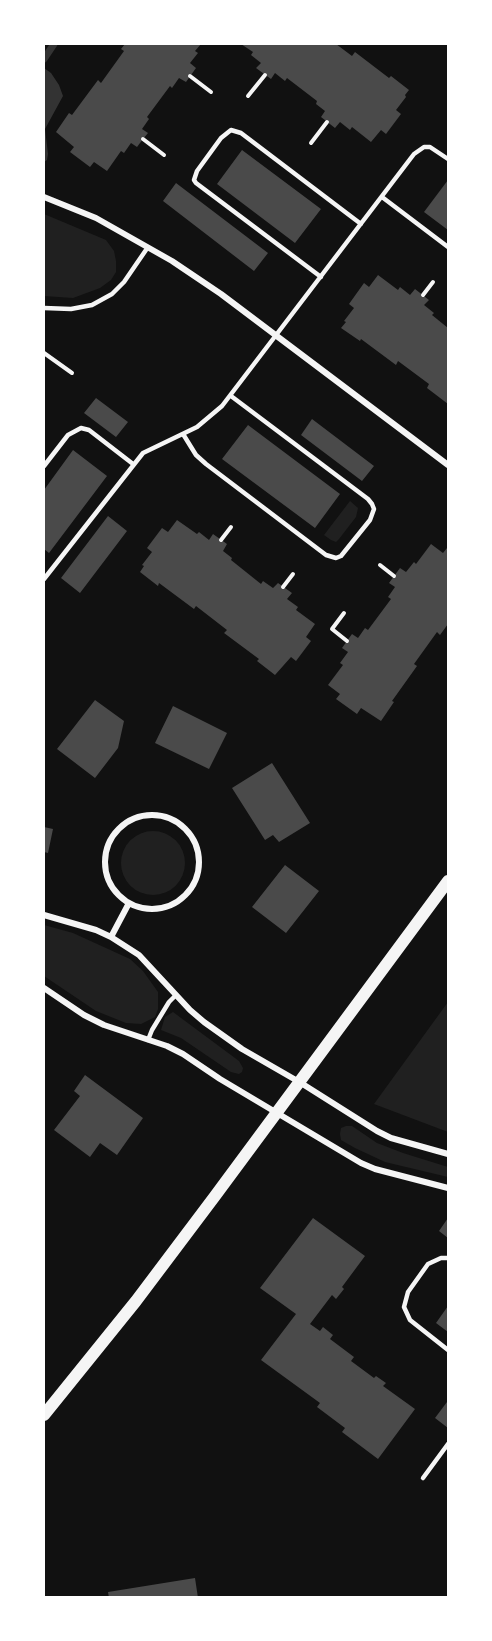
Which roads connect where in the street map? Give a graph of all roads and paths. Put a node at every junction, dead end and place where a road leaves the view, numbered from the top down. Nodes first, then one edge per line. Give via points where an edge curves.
1 (265, 75) dead end
2 (190, 76) dead end
3 (211, 92) dead end
4 (248, 96) dead end
5 (327, 122) dead end
6 (143, 139) dead end
7 (311, 143) dead end
8 (164, 155) dead end
9 (448, 159) edge
10 (44, 197) edge
11 (382, 197) junction
12 (361, 224) junction
13 (148, 247) junction
14 (448, 247) edge
15 (321, 277) junction
16 (433, 282) dead end
17 (423, 295) dead end
18 (44, 308) edge
19 (276, 336) junction
20 (44, 353) edge
21 (72, 373) dead end
22 (231, 396) junction
23 (183, 434) junction
24 (134, 464) junction
25 (448, 465) edge
26 (44, 466) edge
27 (231, 527) dead end
28 (221, 540) dead end
29 (380, 565) dead end
30 (293, 574) dead end
31 (394, 576) dead end
32 (44, 579) edge
33 (283, 587) dead end
34 (344, 613) dead end
35 (347, 641) dead end
36 (448, 881) edge
37 (129, 903) junction
38 (44, 915) edge
39 (111, 937) junction
40 (44, 988) edge
41 (176, 995) junction
42 (148, 1040) junction
43 (301, 1083) junction
44 (278, 1113) junction
45 (448, 1154) edge
46 (448, 1188) edge
47 (448, 1258) edge
48 (448, 1350) edge
49 (44, 1415) edge
50 (448, 1444) edge
51 (423, 1478) dead end

1 - 4 path
2 - 3 path
5 - 7 path
6 - 8 path
9 - 11 lane via 435,149 424,147 414,154
10 - 13 street via 96,218
11 - 12 lane
11 - 14 lane
12 - 15 lane
12 - 15 lane via 231,130 196,171 196,183
13 - 18 lane via 112,294 92,305
13 - 19 street via 221,294
15 - 19 lane
16 - 17 path
19 - 22 lane
19 - 25 street
20 - 21 path
22 - 23 lane via 210,418
22 - 23 lane via 372,504 370,520 341,556 326,555 206,464
23 - 24 lane via 149,449
24 - 26 lane via 89,430 81,429 68,435
24 - 32 lane
27 - 28 path
29 - 31 path
30 - 33 path
34 - 35 path via 332,629
36 - 43 main road
37 - 37 street via 152,909 168,906 193,886 199,857 187,830 176,821 161,816 140,817 120,827 111,839 105,871 111,886
37 - 39 street
38 - 39 street
39 - 41 street via 139,955
40 - 42 street via 94,1020
41 - 42 lane
41 - 43 street via 242,1049
42 - 44 street via 183,1054
43 - 44 main road
43 - 45 street via 391,1138
44 - 46 street via 361,1163
44 - 49 main road
47 - 48 lane via 428,1264 408,1292 404,1307 410,1320
50 - 51 lane

